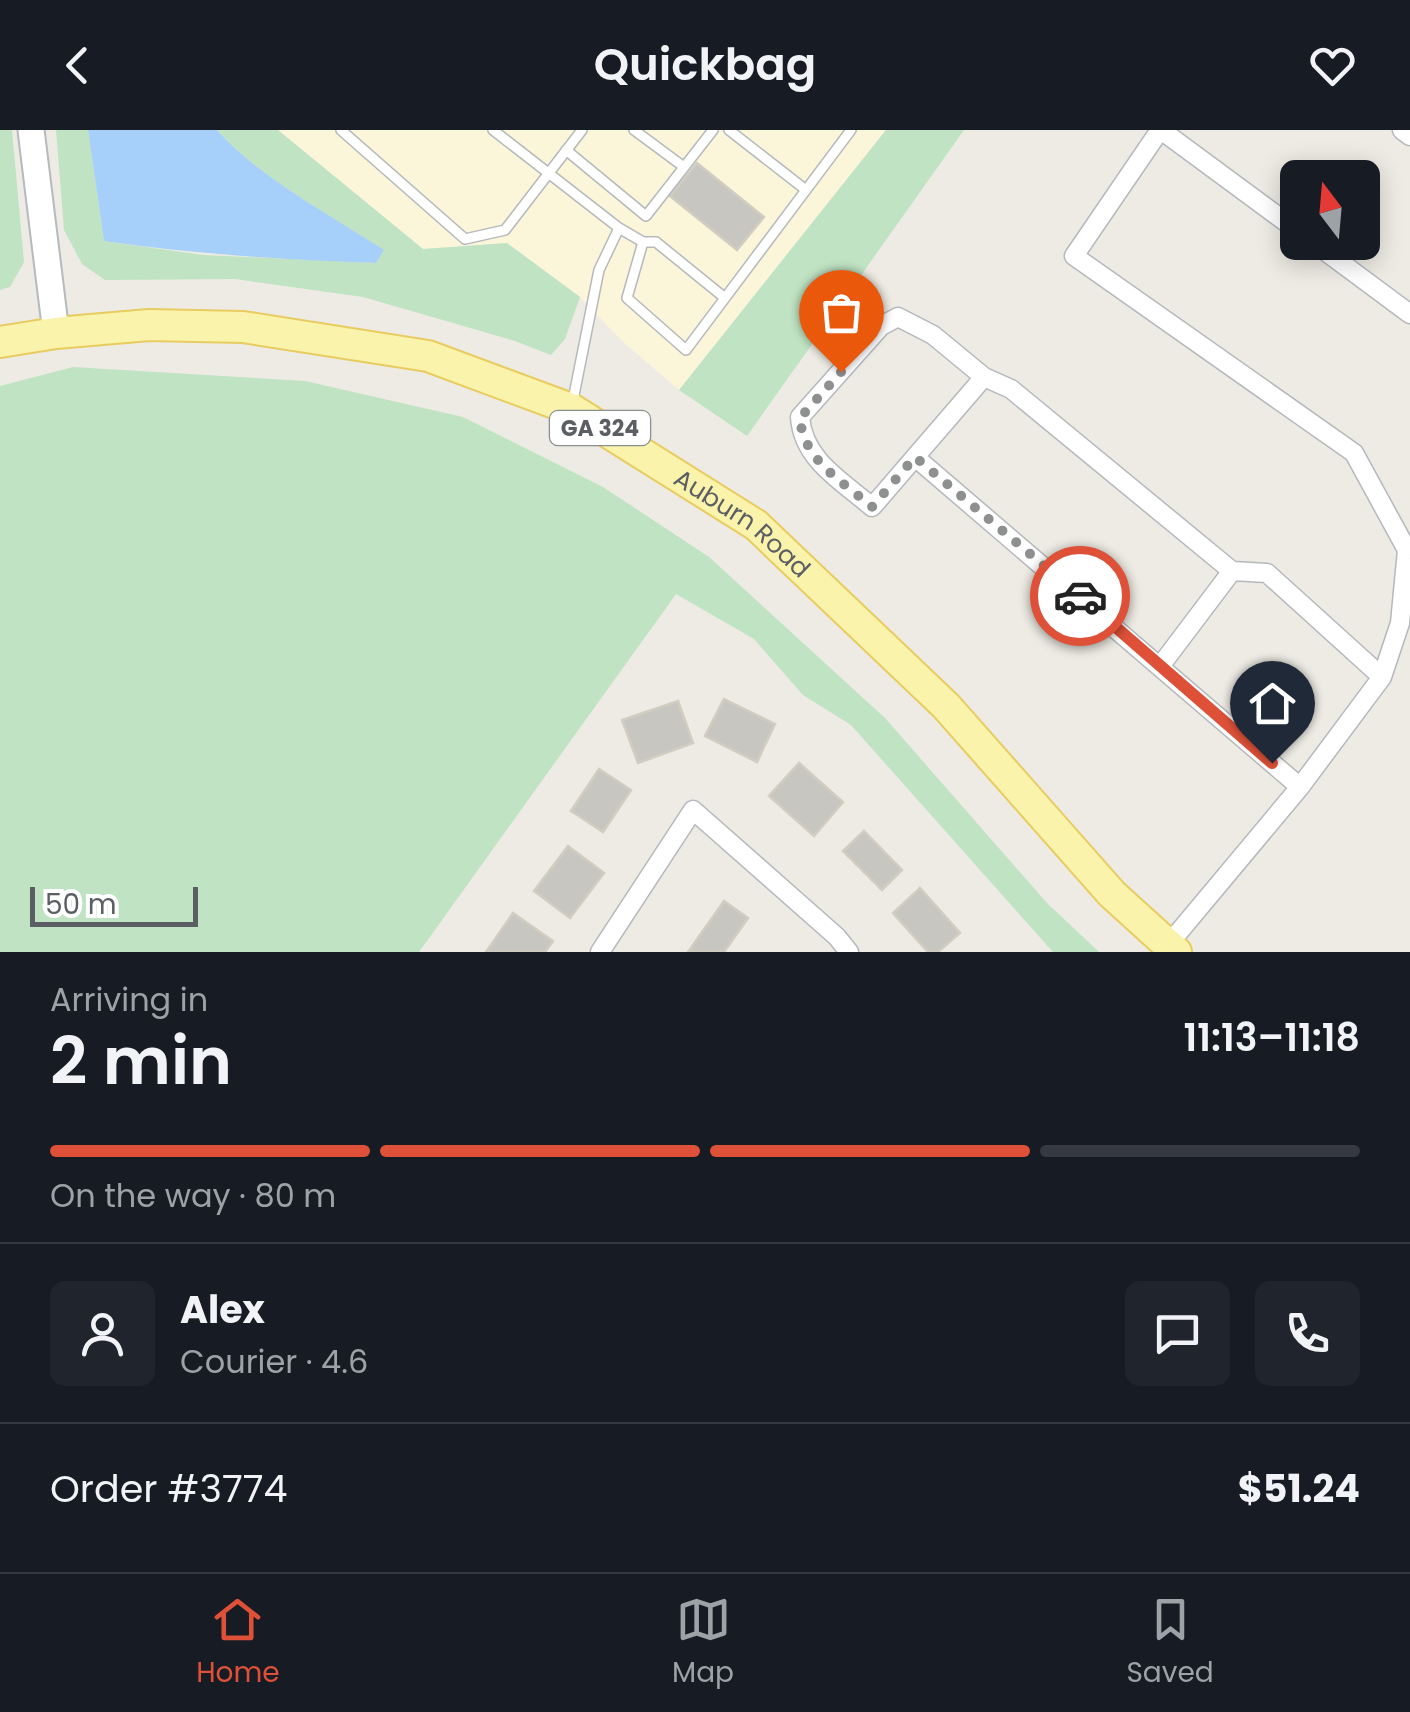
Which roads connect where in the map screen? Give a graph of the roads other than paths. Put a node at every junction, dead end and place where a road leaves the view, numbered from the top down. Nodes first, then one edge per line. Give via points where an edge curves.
1 (31, 130) edge
2 (341, 130) edge
3 (492, 130) edge
4 (582, 130) edge
5 (634, 130) edge
6 (713, 130) edge
7 (729, 130) edge
8 (851, 130) edge
9 (1161, 130) edge
10 (1402, 130) edge
11 (1410, 136) edge
12 (566, 150) junction
13 (684, 166) junction
14 (549, 173) junction
15 (806, 190) junction
16 (646, 216) junction
17 (1280, 218) edge
18 (619, 228) junction
19 (630, 235) junction
20 (643, 242) junction
21 (1337, 260) edge
22 (725, 298) junction
23 (1410, 314) edge
24 (56, 332) junction
25 (0, 342) edge
26 (984, 376) junction
27 (571, 409) junction
28 (915, 457) junction
29 (1408, 549) edge
30 (1232, 570) junction
31 (1161, 665) junction
32 (1382, 677) junction
33 (1300, 788) junction
34 (1172, 948) edge
35 (600, 952) edge
36 (849, 952) edge

1 - 24 street
2 - 14 lane via 466,238 505,230
3 - 14 lane
4 - 12 lane
5 - 13 lane
6 - 13 lane
7 - 15 lane
8 - 15 lane
9 - 17 street
9 - 29 street via 1074,256 1354,452
10 - 11 street
12 - 14 lane
12 - 16 lane
13 - 16 lane
14 - 18 lane
15 - 22 lane
16 - 19 lane
18 - 19 lane
18 - 27 lane via 600,270
19 - 20 lane
20 - 22 lane via 656,242
20 - 22 lane via 627,298 686,350
21 - 23 street
24 - 25 main road, Auburn Road / GA 324
24 - 27 main road, Auburn Road / GA 324 via 244,327 428,356
26 - 28 street
26 - 28 street via 898,317 882,326 800,418 810,454 872,507
26 - 30 street via 1011,389
27 - 34 main road, Auburn Road / GA 324 via 756,525 946,706 1112,894
28 - 31 street
29 - 32 street via 1400,623
30 - 31 street
30 - 32 street via 1267,572
31 - 33 street
32 - 33 street
33 - 34 street
35 - 36 street via 694,810

